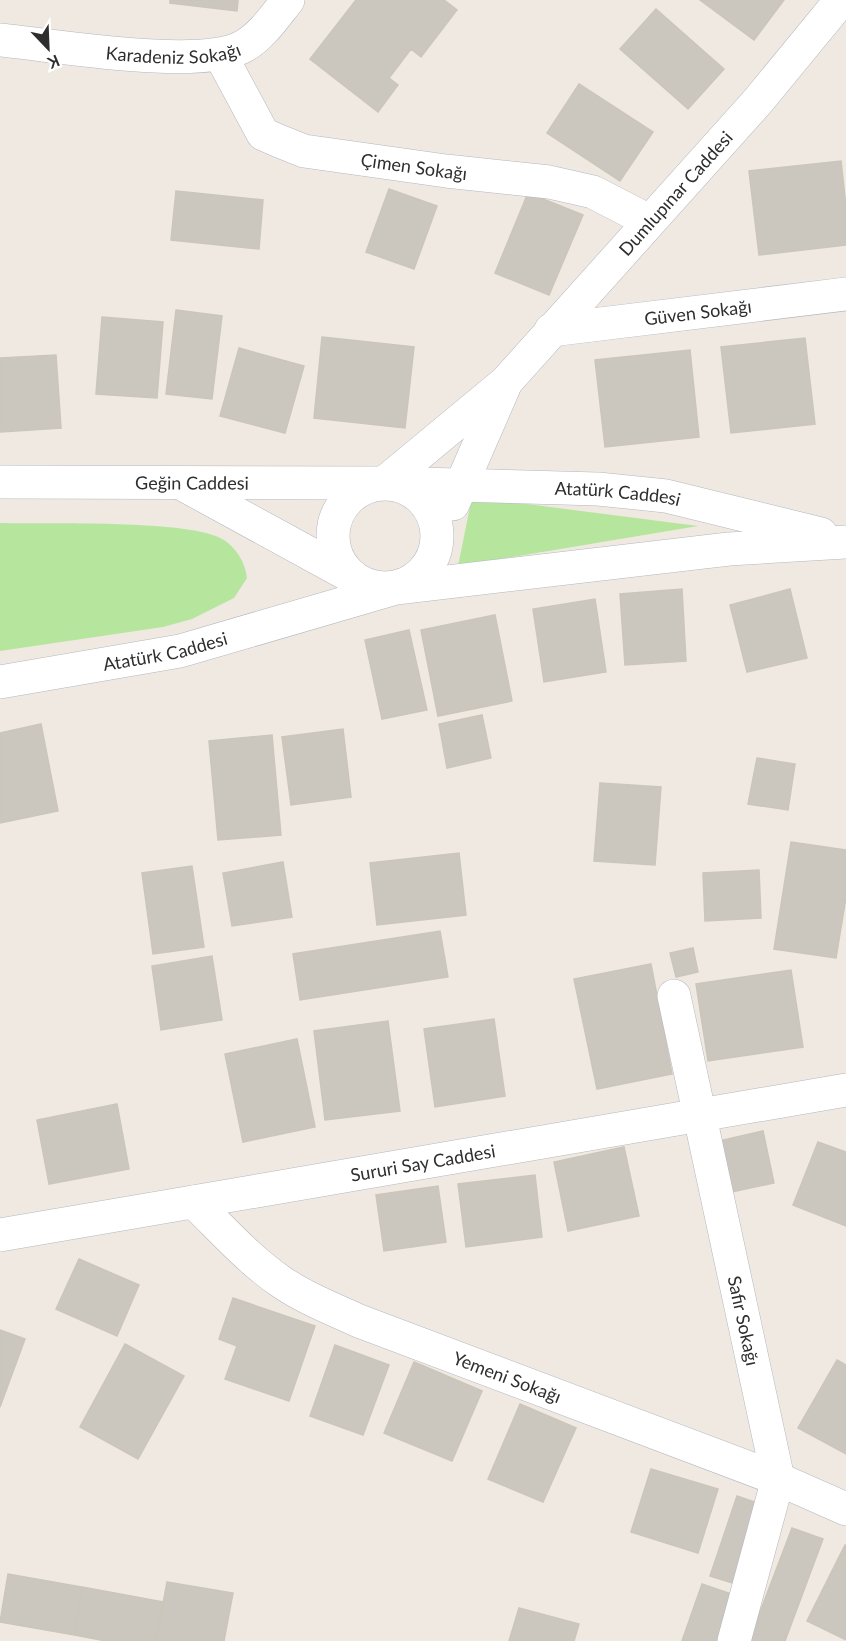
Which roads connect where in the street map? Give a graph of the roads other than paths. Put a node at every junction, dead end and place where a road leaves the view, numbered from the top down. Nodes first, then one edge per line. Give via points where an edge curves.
1 (288, 0) edge
2 (842, 0) edge
3 (0, 40) edge
4 (221, 56) junction
5 (649, 222) junction
6 (846, 294) edge
7 (551, 330) junction
8 (506, 382) junction
9 (0, 482) edge
10 (182, 483) junction
11 (384, 483) junction
12 (462, 485) junction
13 (437, 540) junction
14 (846, 542) edge
15 (348, 573) junction
16 (396, 588) junction
17 (0, 682) edge
18 (674, 996) dead end
19 (846, 1090) edge
20 (699, 1117) junction
21 (194, 1202) junction
22 (0, 1235) edge
23 (778, 1479) junction
24 (846, 1509) edge
25 (734, 1641) edge

1 - 4 street, Karadeniz Sokağı via 245,46
2 - 5 street, Dumlupınar Caddesi
3 - 4 street, Karadeniz Sokağı via 156,55
4 - 5 street, Çimen Sokağı via 264,134 279,141 328,154 549,182 592,192
5 - 7 street, Dumlupınar Caddesi
6 - 7 street, Güven Sokağı
7 - 8 street, Dumlupınar Caddesi
8 - 11 street, Dumlupınar Caddesi
8 - 12 street, Dumlupınar Caddesi
9 - 10 street, Geğin Caddesi
10 - 11 street, Geğin Caddesi
10 - 15 street
11 - 12 street, Atatürk Caddesi
11 - 13 street via 418,495 436,523
11 - 15 street, Atatürk Caddesi via 352,495 334,524 335,551
12 - 13 street, Dumlupınar Caddesi
12 - 14 street, Atatürk Caddesi via 598,489 666,496
13 - 16 street, Atatürk Caddesi via 434,557 424,571
14 - 16 street, Atatürk Caddesi via 729,549
15 - 16 street, Atatürk Caddesi via 362,584
16 - 17 street, Atatürk Caddesi via 180,651
18 - 20 street, Safir Sokağı
19 - 20 street, Sururi Say Caddesi
20 - 21 street, Sururi Say Caddesi
20 - 23 street, Safir Sokağı
21 - 22 street, Sururi Say Caddesi
21 - 23 street, Yemeni Sokağı via 254,1261 310,1298 359,1321
23 - 24 street, Yemeni Sokağı
23 - 25 street, Safir Sokağı

